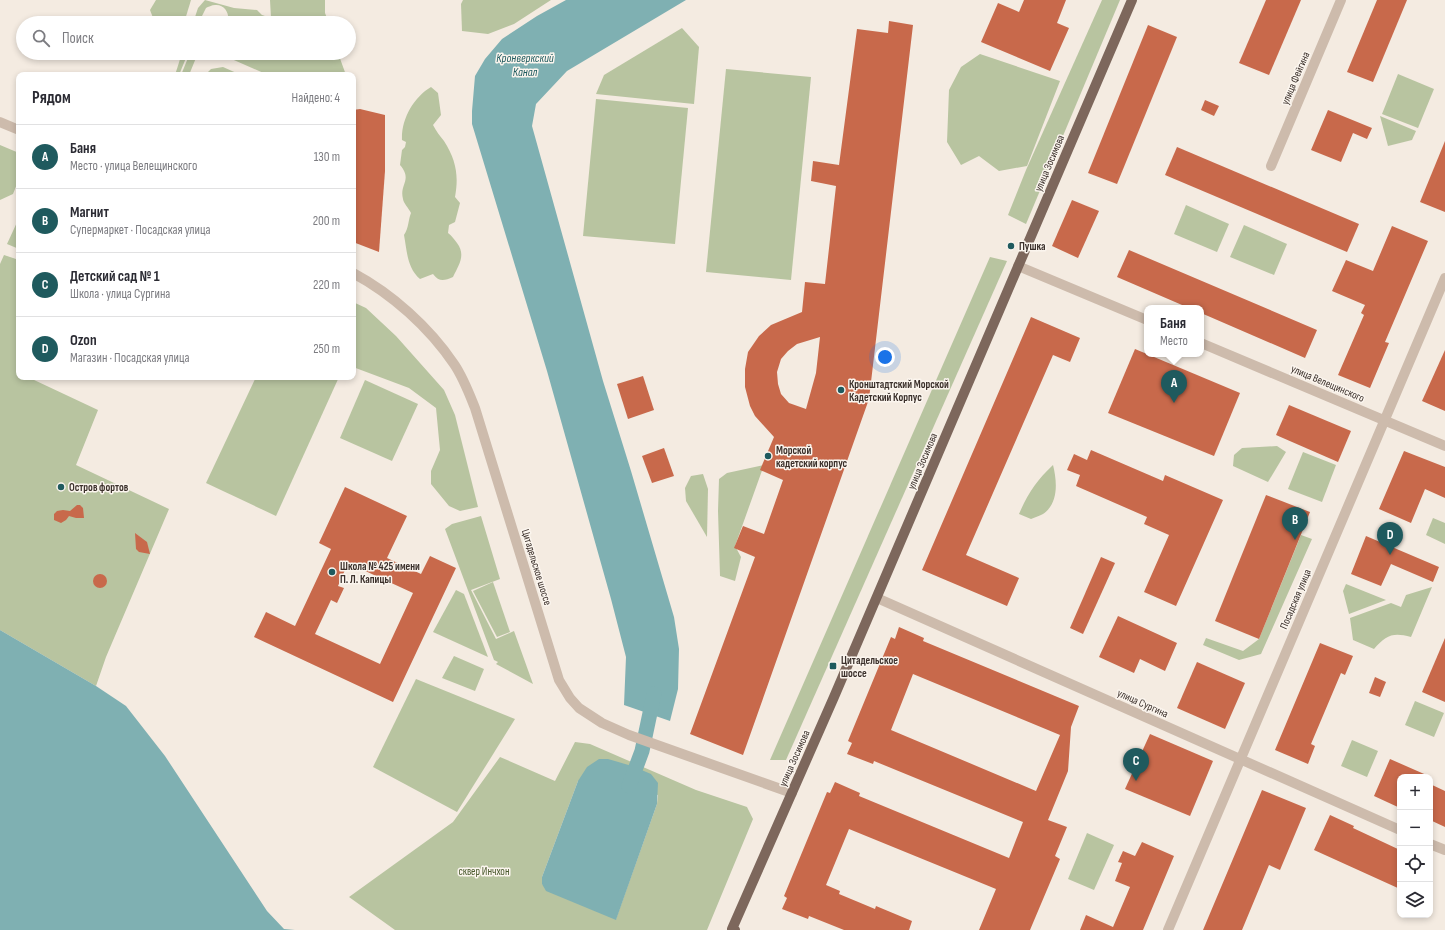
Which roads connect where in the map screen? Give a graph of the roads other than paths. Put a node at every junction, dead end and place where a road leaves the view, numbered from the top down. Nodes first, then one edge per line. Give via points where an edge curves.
1 (1132, 0) edge
2 (1341, 0) edge
3 (0, 122) edge
4 (16, 129) edge
5 (1272, 166) dead end
6 (1018, 266) junction
7 (356, 275) edge
8 (1445, 278) edge
9 (1144, 319) edge
10 (1204, 344) edge
11 (1384, 420) junction
12 (1445, 446) edge
13 (877, 598) junction
14 (1240, 760) junction
15 (792, 793) junction
16 (1397, 829) edge
17 (1433, 845) edge
18 (1445, 850) edge
19 (733, 930) edge
20 (1168, 930) edge

1 - 6 main road, улица Зосимова
2 - 5 street, улица Фейгина
3 - 4 street
6 - 9 street
6 - 13 main road, улица Зосимова
7 - 15 street, Цитадельское шоссе via 399,305 428,332 454,364 468,389 559,680 570,698 579,708 602,723 629,735
8 - 11 street, Посадская улица
10 - 11 street, улица Велещинского
11 - 12 street, улица Велещинского
11 - 14 street, Посадская улица
13 - 14 street, улица Сургина
13 - 15 main road, улица Зосимова
14 - 16 street, улица Сургина
14 - 20 street, Посадская улица
15 - 19 main road, улица Зосимова
17 - 18 street

